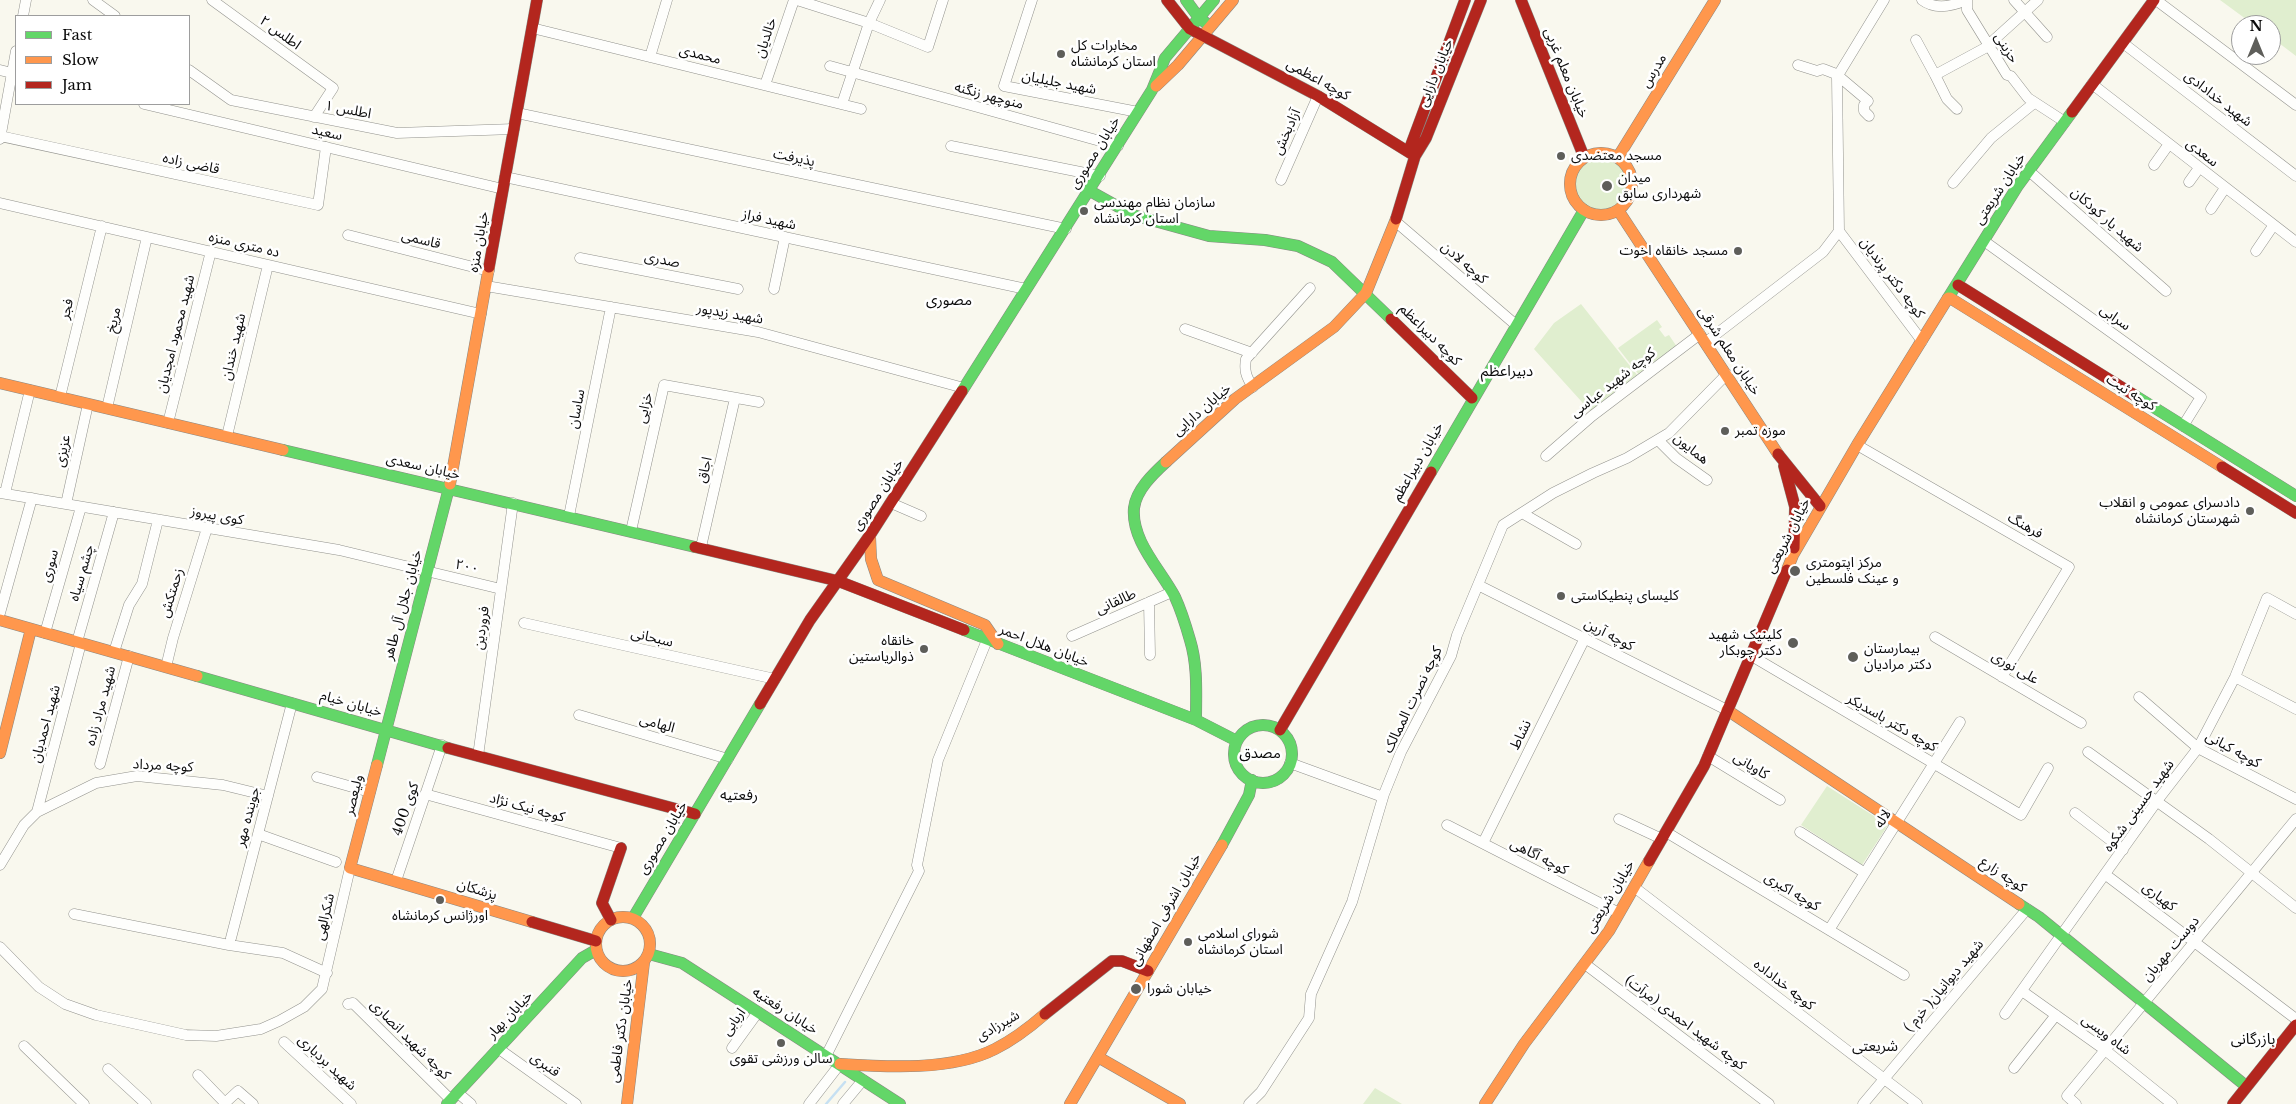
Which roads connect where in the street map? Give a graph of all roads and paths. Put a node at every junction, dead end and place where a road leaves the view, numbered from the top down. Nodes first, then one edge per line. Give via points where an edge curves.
1 (26, 0) edge
2 (93, 0) edge
3 (212, 0) edge
4 (537, 0) edge
5 (667, 0) edge
6 (795, 0) edge
7 (880, 0) edge
8 (943, 0) edge
9 (1032, 0) edge
10 (1167, 0) edge
11 (1186, 0) edge
12 (1214, 0) edge
13 (1233, 0) edge
14 (1465, 0) edge
15 (1481, 0) edge
16 (1521, 0) edge
17 (1714, 0) edge
18 (1884, 0) edge
19 (1922, 0) edge
20 (1967, 0) edge
21 (2014, 0) edge
22 (2038, 0) edge
23 (2155, 0) edge
24 (1954, 3) edge
25 (2024, 14) junction
26 (22, 15) edge
27 (114, 15) edge
28 (1199, 18) junction
29 (869, 23) junction
30 (1210, 26) junction
31 (532, 28) junction
32 (1190, 29) junction
33 (1202, 36) junction
34 (2047, 37) dead end
35 (1916, 40) dead end
36 (2123, 43) junction
37 (1987, 44) junction
38 (650, 57) junction
39 (1798, 65) dead end
40 (830, 66) dead end
41 (0, 70) edge
42 (190, 71) edge
43 (852, 72) junction
44 (14, 73) edge
45 (1935, 75) junction
46 (1837, 77) junction
47 (2092, 84) junction
48 (765, 85) junction
49 (1152, 90) junction
50 (1318, 96) junction
51 (2034, 103) junction
52 (842, 104) junction
53 (148, 105) edge
54 (2296, 105) edge
55 (861, 109) dead end
56 (1957, 109) dead end
57 (1138, 112) junction
58 (517, 113) junction
59 (1869, 116) dead end
60 (314, 117) junction
61 (2065, 122) junction
62 (514, 129) junction
63 (0, 137) edge
64 (2169, 144) junction
65 (951, 146) dead end
66 (1118, 146) junction
67 (326, 147) junction
68 (1415, 156) junction
69 (1584, 157) junction
70 (1618, 157) junction
71 (2154, 164) dead end
72 (2199, 168) junction
73 (2029, 171) junction
74 (1100, 176) junction
75 (2296, 176) edge
76 (505, 177) junction
77 (1281, 180) dead end
78 (1952, 182) dead end
79 (2189, 182) dead end
80 (2226, 188) junction
81 (503, 189) junction
82 (1090, 191) junction
83 (0, 203) edge
84 (1584, 210) junction
85 (1618, 210) junction
86 (2211, 210) dead end
87 (1395, 222) junction
88 (102, 226) junction
89 (2273, 226) junction
90 (1066, 230) junction
91 (1839, 231) junction
92 (348, 235) dead end
93 (148, 237) junction
94 (785, 237) junction
95 (1984, 241) junction
96 (2296, 242) edge
97 (2256, 251) dead end
98 (210, 252) junction
99 (580, 258) dead end
100 (268, 265) junction
101 (488, 270) junction
102 (1958, 285) junction
103 (486, 286) junction
104 (1310, 288) dead end
105 (738, 289) dead end
106 (774, 289) dead end
107 (1026, 289) junction
108 (2166, 291) dead end
109 (1366, 293) junction
110 (1950, 298) junction
111 (611, 307) junction
112 (2006, 313) junction
113 (481, 314) junction
114 (1516, 325) junction
115 (1996, 326) junction
116 (1185, 328) dead end
117 (1703, 338) junction
118 (1922, 341) junction
119 (1252, 353) junction
120 (1727, 374) junction
121 (0, 384) edge
122 (1252, 387) junction
123 (964, 388) junction
124 (30, 390) junction
125 (2135, 396) junction
126 (60, 397) junction
127 (735, 398) junction
128 (1472, 398) junction
129 (759, 402) dead end
130 (88, 404) junction
131 (107, 408) junction
132 (2128, 409) junction
133 (168, 423) junction
134 (2183, 426) junction
135 (227, 436) junction
136 (1658, 440) junction
137 (1857, 445) junction
138 (1546, 456) dead end
139 (1780, 456) junction
140 (1707, 480) dead end
141 (450, 488) junction
142 (2, 493) edge
143 (2296, 496) edge
144 (32, 498) junction
145 (891, 503) junction
146 (66, 504) junction
147 (513, 504) junction
148 (1820, 506) junction
149 (82, 507) junction
150 (114, 512) junction
151 (1522, 513) junction
152 (2296, 513) edge
153 (569, 516) junction
154 (921, 516) dead end
155 (158, 520) junction
156 (207, 528) junction
157 (631, 531) junction
158 (870, 535) junction
159 (1576, 544) dead end
160 (701, 547) junction
161 (1793, 555) junction
162 (427, 572) junction
163 (838, 581) junction
164 (1478, 585) junction
165 (502, 589) junction
166 (1172, 592) junction
167 (1149, 602) junction
168 (0, 613) edge
169 (2296, 614) edge
170 (0, 620) edge
171 (524, 623) dead end
172 (31, 629) junction
173 (45, 633) junction
174 (1072, 636) dead end
175 (1935, 637) dead end
176 (1585, 638) junction
177 (79, 642) junction
178 (993, 642) junction
179 (114, 652) junction
180 (1150, 655) dead end
181 (1750, 655) junction
182 (129, 656) junction
183 (166, 667) junction
184 (2235, 676) junction
185 (2002, 677) junction
186 (775, 679) junction
187 (2139, 696) dead end
188 (292, 703) junction
189 (2296, 709) edge
190 (1727, 710) junction
191 (579, 715) dead end
192 (1196, 720) junction
193 (1960, 722) dead end
194 (2082, 723) dead end
195 (386, 729) junction
196 (1280, 730) junction
197 (1237, 741) junction
198 (442, 745) junction
199 (2198, 748) junction
200 (2088, 752) dead end
201 (0, 753) edge
202 (478, 756) junction
203 (1708, 756) junction
204 (728, 759) junction
205 (1290, 763) junction
206 (1934, 763) junction
207 (100, 764) dead end
208 (2048, 768) dead end
209 (317, 777) dead end
210 (1255, 781) junction
211 (370, 792) junction
212 (425, 794) junction
213 (268, 796) junction
214 (1383, 797) junction
215 (1780, 800) dead end
216 (2296, 800) edge
217 (2157, 801) junction
218 (37, 812) junction
219 (695, 814) junction
220 (2075, 814) dead end
221 (1619, 819) dead end
222 (2296, 819) edge
223 (1896, 823) junction
224 (1447, 825) dead end
225 (1800, 832) dead end
226 (258, 834) junction
227 (1664, 836) junction
228 (1483, 844) junction
229 (621, 848) joint
230 (2123, 850) junction
231 (336, 862) dead end
232 (0, 865) edge
233 (350, 868) junction
234 (2252, 872) junction
235 (1865, 873) junction
236 (2106, 875) junction
237 (396, 881) junction
238 (1634, 887) junction
239 (2296, 908) edge
240 (2027, 910) junction
241 (1620, 913) junction
242 (74, 914) dead end
243 (633, 918) junction
244 (611, 920) junction
245 (1829, 930) junction
246 (2062, 936) junction
247 (231, 938) dead end
248 (2195, 941) junction
249 (596, 945) junction
250 (0, 947) edge
251 (646, 958) junction
252 (1585, 964) junction
253 (1148, 971) junction
254 (327, 973) junction
255 (1904, 975) dead end
256 (2022, 990) junction
257 (348, 1004) dead end
258 (2143, 1004) junction
259 (758, 1012) junction
260 (2005, 1014) dead end
261 (2056, 1015) junction
262 (2296, 1020) edge
263 (2296, 1025) edge
264 (284, 1042) dead end
265 (24, 1046) dead end
266 (732, 1048) dead end
267 (499, 1049) junction
268 (2105, 1050) junction
269 (826, 1056) junction
270 (1100, 1058) junction
271 (840, 1064) junction
272 (2014, 1068) dead end
273 (108, 1069) dead end
274 (198, 1075) dead end
275 (1884, 1079) junction
276 (862, 1080) junction
277 (2246, 1086) junction
278 (452, 1099) edge
279 (84, 1104) edge
280 (146, 1104) edge
281 (252, 1104) edge
282 (351, 1104) edge
283 (471, 1104) edge
284 (576, 1104) edge
285 (627, 1104) edge
286 (810, 1104) edge
287 (843, 1104) edge
288 (900, 1104) edge
289 (1070, 1104) edge
290 (1076, 1104) edge
291 (1180, 1104) edge
292 (1248, 1104) edge
293 (1485, 1104) edge
294 (1769, 1104) edge
295 (1863, 1104) edge
296 (1917, 1104) edge
297 (2076, 1104) edge
298 (2172, 1104) edge
299 (2233, 1104) edge

1 - 26 street
2 - 27 street
3 - 60 street, اطلس ۲ via 332,88
4 - 31 main road, خیابان منزه
5 - 38 street
6 - 29 street
6 - 48 street, خالدیان
7 - 29 street
8 - 29 street via 928,46
9 - 57 street, شهید جلیلیان via 1004,86
10 - 32 main road via 1178,12 1182,23
11 - 28 main road
12 - 28 main road, خیابان مصوری
13 - 30 main road, خیابان مصوری
14 - 68 main road, خیابان دارایی via 1412,144
15 - 68 main road, خیابان دارایی via 1426,138
16 - 69 main road, خیابان معلم غربی
17 - 70 main road, مدرس
18 - 46 street
19 - 24 street via 1929,6
20 - 24 street
20 - 37 street, حزینی via 1967,10
21 - 25 street
22 - 25 street
23 - 36 main road, خیابان شریعتی
23 - 54 street
25 - 34 street
25 - 37 street
28 - 30 main road
28 - 32 main road, خیابان مصوری
29 - 43 street
30 - 33 main road, خیابان مصوری
31 - 38 street, محمدی
31 - 58 main road, خیابان منزه
32 - 33 main road, کوچه اعظمی
32 - 49 main road, خیابان مصوری via 1165,58
33 - 49 main road, خیابان مصوری
33 - 50 main road, کوچه اعظمی
35 - 45 street
36 - 47 main road, خیابان شریعتی
36 - 75 street, شهید خدادادی
37 - 45 street
37 - 51 street, حزینی via 2007,76 2011,76
38 - 48 street, محمدی
39 - 46 street via 1816,71 1823,69
40 - 43 street, منوچهر زنگنه
41 - 44 street
42 - 60 street, اطلس ۱ via 231,100
43 - 52 street
43 - 66 street, منوچهر زنگنه
44 - 63 street
45 - 56 street via 1947,99
46 - 59 street via 1868,101 1864,111
46 - 91 street
47 - 61 main road, خیابان شریعتی
47 - 64 street, سعدی
48 - 52 street, محمدی
49 - 57 main road, خیابان مصوری
50 - 68 main road, کوچه اعظمی
50 - 77 street, آزادبخش
51 - 61 street, حزینی
51 - 78 street via 1991,138
52 - 55 street, محمدی
53 - 67 street, سعید
57 - 66 main road, خیابان مصوری
58 - 62 main road, خیابان منزه
58 - 90 street, پذیرفت
60 - 62 street, اطلس ۱ via 396,133
61 - 73 main road, خیابان شریعتی
62 - 76 main road, خیابان منزه
63 - 67 street, قاضی زاده via 318,205
64 - 71 street
64 - 72 street, سعدی
65 - 74 street
66 - 74 main road, خیابان مصوری
67 - 81 street, سعید
68 - 87 main road, خیابان دارایی
69 - 70 main road via 1601,152
69 - 84 main road via 1572,171 1570,180 1572,197
70 - 85 main road via 1628,169 1633,184 1626,203
72 - 79 street
72 - 80 street, سعدی
73 - 95 main road, خیابان شریعتی
73 - 108 street, شهید یار کودکان
74 - 82 main road, خیابان مصوری
76 - 81 main road, خیابان منزه
76 - 94 street, شهید فراز
80 - 86 street
80 - 89 street, سعدی
81 - 101 main road, خیابان منزه
82 - 90 main road, خیابان مصوری
82 - 109 main road, کوچه دبیراعظم via 1133,215 1209,236 1298,246 1332,262
83 - 88 street, ده متری منزه
84 - 85 main road via 1601,215
84 - 114 main road, خیابان دبیراعظم
85 - 117 main road, خیابان معلم شرقی
87 - 109 main road, خیابان دارایی
87 - 114 street, کوچه لادن
88 - 93 street, ده متری منزه
88 - 126 street, فجر
89 - 96 street, سعدی
89 - 97 street
90 - 107 main road, خیابان مصوری
91 - 117 street, کوچه شهید عباسی via 1823,252
91 - 118 street, کوچه دکتر پرندیان
92 - 101 street, قاسمی
93 - 98 street, ده متری منزه
93 - 131 street, مریخ
94 - 106 street
94 - 107 street, شهید فراز
95 - 102 main road, خیابان شریعتی
95 - 134 street, سرابی via 2202,397
98 - 100 street, ده متری منزه
98 - 133 street, شهید محمود امجدیان
99 - 105 street, صدری
100 - 113 street, ده متری منزه
100 - 135 street, شهید خندان
101 - 103 main road, خیابان منزه
102 - 110 main road, خیابان شریعتی
102 - 112 main road, کوچه ثبت
103 - 111 street, شهید زیدپور
103 - 113 main road, خیابان منزه
104 - 119 street
107 - 123 main road, خیابان مصوری
109 - 122 main road, خیابان دارایی via 1334,327
109 - 128 main road, کوچه دبیراعظم
110 - 115 main road, کوچه ثبت
110 - 118 main road, خیابان شریعتی
111 - 123 street, شهید زیدپور via 758,332
111 - 153 street, ساسان
112 - 115 main road via 1998,316
112 - 125 main road, کوچه ثبت
113 - 141 main road, خیابان منزه
114 - 128 main road, خیابان دبیراعظم
115 - 132 main road, کوچه ثبت
116 - 119 street
117 - 120 main road, خیابان معلم شرقی
117 - 138 street, کوچه شهید عباسی via 1592,416
118 - 137 main road, خیابان شریعتی
119 - 122 street via 1246,359 1245,369
120 - 136 street, کوچه نصرت الممالک via 1669,433
120 - 139 main road, خیابان معلم شرقی
121 - 124 main road, خیابان سعدی
122 - 166 main road, خیابان دارایی via 1156,471 1138,494 1134,521 1142,543
123 - 145 main road, خیابان مصوری
124 - 126 main road, خیابان سعدی
124 - 142 street
125 - 132 main road
125 - 134 main road, کوچه ثبت
126 - 130 main road, خیابان سعدی
127 - 129 street, خزایی
127 - 157 street, خزایی via 664,385
127 - 160 street, اجاق
128 - 196 main road, خیابان دبیراعظم
130 - 131 main road, خیابان سعدی
130 - 146 street, عزیزی
131 - 133 main road, خیابان سعدی
132 - 152 main road, کوچه ثبت
133 - 135 main road, خیابان سعدی
134 - 143 main road, کوچه ثبت
135 - 141 main road, خیابان سعدی
136 - 140 street, همایون via 1676,458
136 - 151 street, کوچه نصرت الممالک via 1553,493
137 - 148 main road, خیابان شریعتی
137 - 185 street, فرهنگ via 2068,567
139 - 148 main road, خیابان معلم شرقی
139 - 161 main road via 1795,505
141 - 147 main road, خیابان سعدی
141 - 162 main road, خیابان جلال آل طاهر
142 - 144 street, کوی پیروز
144 - 146 street, کوی پیروز
144 - 168 street
145 - 154 street
145 - 158 main road, خیابان مصوری
146 - 149 street, کوی پیروز
147 - 153 main road, خیابان سعدی
147 - 165 street, فروردین
148 - 161 main road, خیابان شریعتی
149 - 150 street, کوی پیروز
149 - 173 street, سوری
150 - 155 street, کوی پیروز
150 - 177 street, چشم سیاه
151 - 159 street
151 - 164 street, کوچه نصرت الممالک via 1503,525
153 - 157 main road, خیابان سعدی
155 - 156 street, کوی پیروز
155 - 179 street via 142,584 129,605
156 - 162 street, کوی پیروز via 339,550
156 - 183 street, زحمتکش
157 - 160 main road, خیابان سعدی
158 - 163 main road, خیابان مصوری
158 - 178 main road via 869,556 878,580 985,625 992,633
160 - 163 main road, خیابان سعدی
161 - 181 main road, خیابان شریعتی
162 - 165 street, ۲۰۰
162 - 195 main road, خیابان جلال آل طاهر
163 - 178 main road, خیابان هلال احمر
163 - 186 main road, خیابان مصوری
164 - 176 street, کوچه آرین
164 - 214 street, کوچه نصرت الممالک via 1451,656 1401,752
165 - 202 street, فروردین
166 - 167 street, طالقانی
166 - 192 main road, خیابان دارایی via 1183,617 1196,671
167 - 174 street, طالقانی
167 - 180 street
169 - 184 street, شهید حسینی شکوه via 2267,598
170 - 172 main road, خیابان خیام
171 - 186 street, سبحانی
172 - 173 main road, خیابان خیام
172 - 201 main road
173 - 177 main road, خیابان خیام
175 - 185 street, علی نوری
176 - 190 street, کوچه آرین
176 - 228 street, نشاط
177 - 179 main road, خیابان خیام
177 - 218 street, شهید احمدیان
178 - 192 main road, خیابان هلال احمر
178 - 269 street via 936,766 917,865 919,871
179 - 182 main road, خیابان خیام
181 - 190 main road, خیابان شریعتی
181 - 206 street, کوچه دکتر باسدیکر
182 - 183 main road, خیابان خیام
182 - 207 street, شهید مراد زاده
183 - 188 main road, خیابان خیام
184 - 189 street
184 - 199 street, شهید حسینی شکوه
185 - 194 street, علی نوری
186 - 204 main road, خیابان مصوری
187 - 199 street, کوچه کیانی
188 - 195 main road, خیابان خیام
188 - 213 street, جوینده مهر
190 - 203 main road, خیابان شریعتی
190 - 223 main road, کوچه زارع
191 - 204 street, الهامی
192 - 197 main road, خیابان هلال احمر
193 - 206 street, لاله
195 - 198 main road, خیابان خیام
195 - 211 main road, ولیعصر
196 - 197 main road via 1272,726 1256,726 1248,729
196 - 205 main road via 1290,745
197 - 210 main road via 1234,750 1237,768
198 - 202 main road, خیابان خیام
198 - 212 street, کوی 400
199 - 216 street, کوچه کیانی
199 - 217 street, شهید حسینی شکوه
200 - 217 street
202 - 219 main road, خیابان خیام
203 - 215 street, کاویانی
203 - 227 main road, خیابان شریعتی
204 - 219 main road, خیابان مصوری
205 - 210 main road via 1287,770 1274,780
205 - 214 street
206 - 208 street, کوچه دکتر باسدیکر via 2021,814
206 - 223 street, لاله
209 - 211 street
210 - 253 main road, خیابان اشرفی اصفهانی
210 - 270 main road, خیابان اشرفی اصفهانی via 1222,855
211 - 233 main road, ولیعصر
212 - 229 street, کوچه نیک نژاد
212 - 237 street, کوی 400
213 - 218 street, کوچه مرداد via 223,785 137,776 96,783
213 - 226 street, جوینده مهر
214 - 292 street, کوچه نصرت الممالک via 1352,902 1311,994 1309,1018 1261,1092
217 - 230 street, شهید حسینی شکوه
217 - 234 street
218 - 232 street, کوچه مرداد via 24,825
219 - 243 main road, خیابان مصوری
220 - 230 street
221 - 227 street, کوچه اکبری
222 - 234 street, دوست مهربان
223 - 235 street, لاله
223 - 240 main road, کوچه زارع
224 - 228 street, کوچه آگاهی
225 - 235 street
226 - 231 street
226 - 247 street, جوینده مهر
227 - 238 main road, خیابان شریعتی
227 - 245 street, کوچه اکبری
228 - 241 street, کوچه آگاهی
229 - 244 main road via 602,903
230 - 236 street, شهید حسینی شکوه
233 - 237 main road, پزشکان
233 - 254 street, شکرالهی
234 - 239 street
234 - 248 street, دوست مهربان
235 - 245 street, لاله
236 - 246 street, شهید حسینی شکوه
236 - 248 street, کهیاری
237 - 249 main road, پزشکان
238 - 241 main road, خیابان شریعتی
238 - 275 street, کوچه خداداده
240 - 246 main road, کوچه زارع
240 - 275 street, شهید دیوانیان( خرم )
241 - 252 main road, خیابان شریعتی
242 - 254 street via 283,953
243 - 244 main road
243 - 251 main road via 648,933 650,940
244 - 249 main road via 602,926
245 - 255 street, کوچه اکبری
246 - 256 street, شهید حسینی شکوه
246 - 258 main road, کوچه زارع
248 - 258 street, دوست مهربان
248 - 262 street, کهیاری
249 - 251 main road via 605,965 618,971 636,968
249 - 267 main road, خیابان بهار
250 - 254 street, شکرالهی via 39,987 65,1004 96,1015 186,1035 216,1036 267,1027 304,1006 322,988
251 - 259 main road, خیابان رفعتیه via 682,963
251 - 285 main road, خیابان دکتر فاطمی
252 - 293 main road, خیابان شریعتی via 1524,1044
252 - 294 street, کوچه شهید احمدی (مرآت)
253 - 270 main road, خیابان اشرفی اصفهانی
253 - 271 main road, شیرزادی via 1122,961 1112,961 1035,1022 984,1054 920,1064
256 - 260 street, شهید حسینی شکوه
256 - 261 street, شاه ویسی
257 - 278 street, کوچه شهید انصاری via 356,1006
258 - 268 street, دوست مهربان
258 - 277 main road, کوچه زارع
259 - 266 street, اربابی
259 - 269 main road, خیابان رفعتیه
261 - 268 street, شاه ویسی
261 - 272 street
263 - 277 main road
264 - 282 street, شهید بردباری
265 - 279 street
267 - 278 main road, خیابان بهار
267 - 284 street, قنبری
268 - 297 street, دوست مهربان via 2067,1096
268 - 298 street, شاه ویسی
269 - 271 main road, خیابان رفعتیه
270 - 289 main road, خیابان اشرفی اصفهانی
270 - 290 main road, خیابان اشرفی اصفهانی
270 - 291 main road
271 - 276 main road, خیابان رفعتیه
271 - 286 street
273 - 280 street
274 - 281 street via 225,1103 238,1091
275 - 295 street, شهید دیوانیان( خرم )
275 - 296 street, کوچه خداداده
276 - 287 street
276 - 288 main road, خیابان رفعتیه
277 - 299 main road
278 - 283 street, کوچه شهید انصاری

